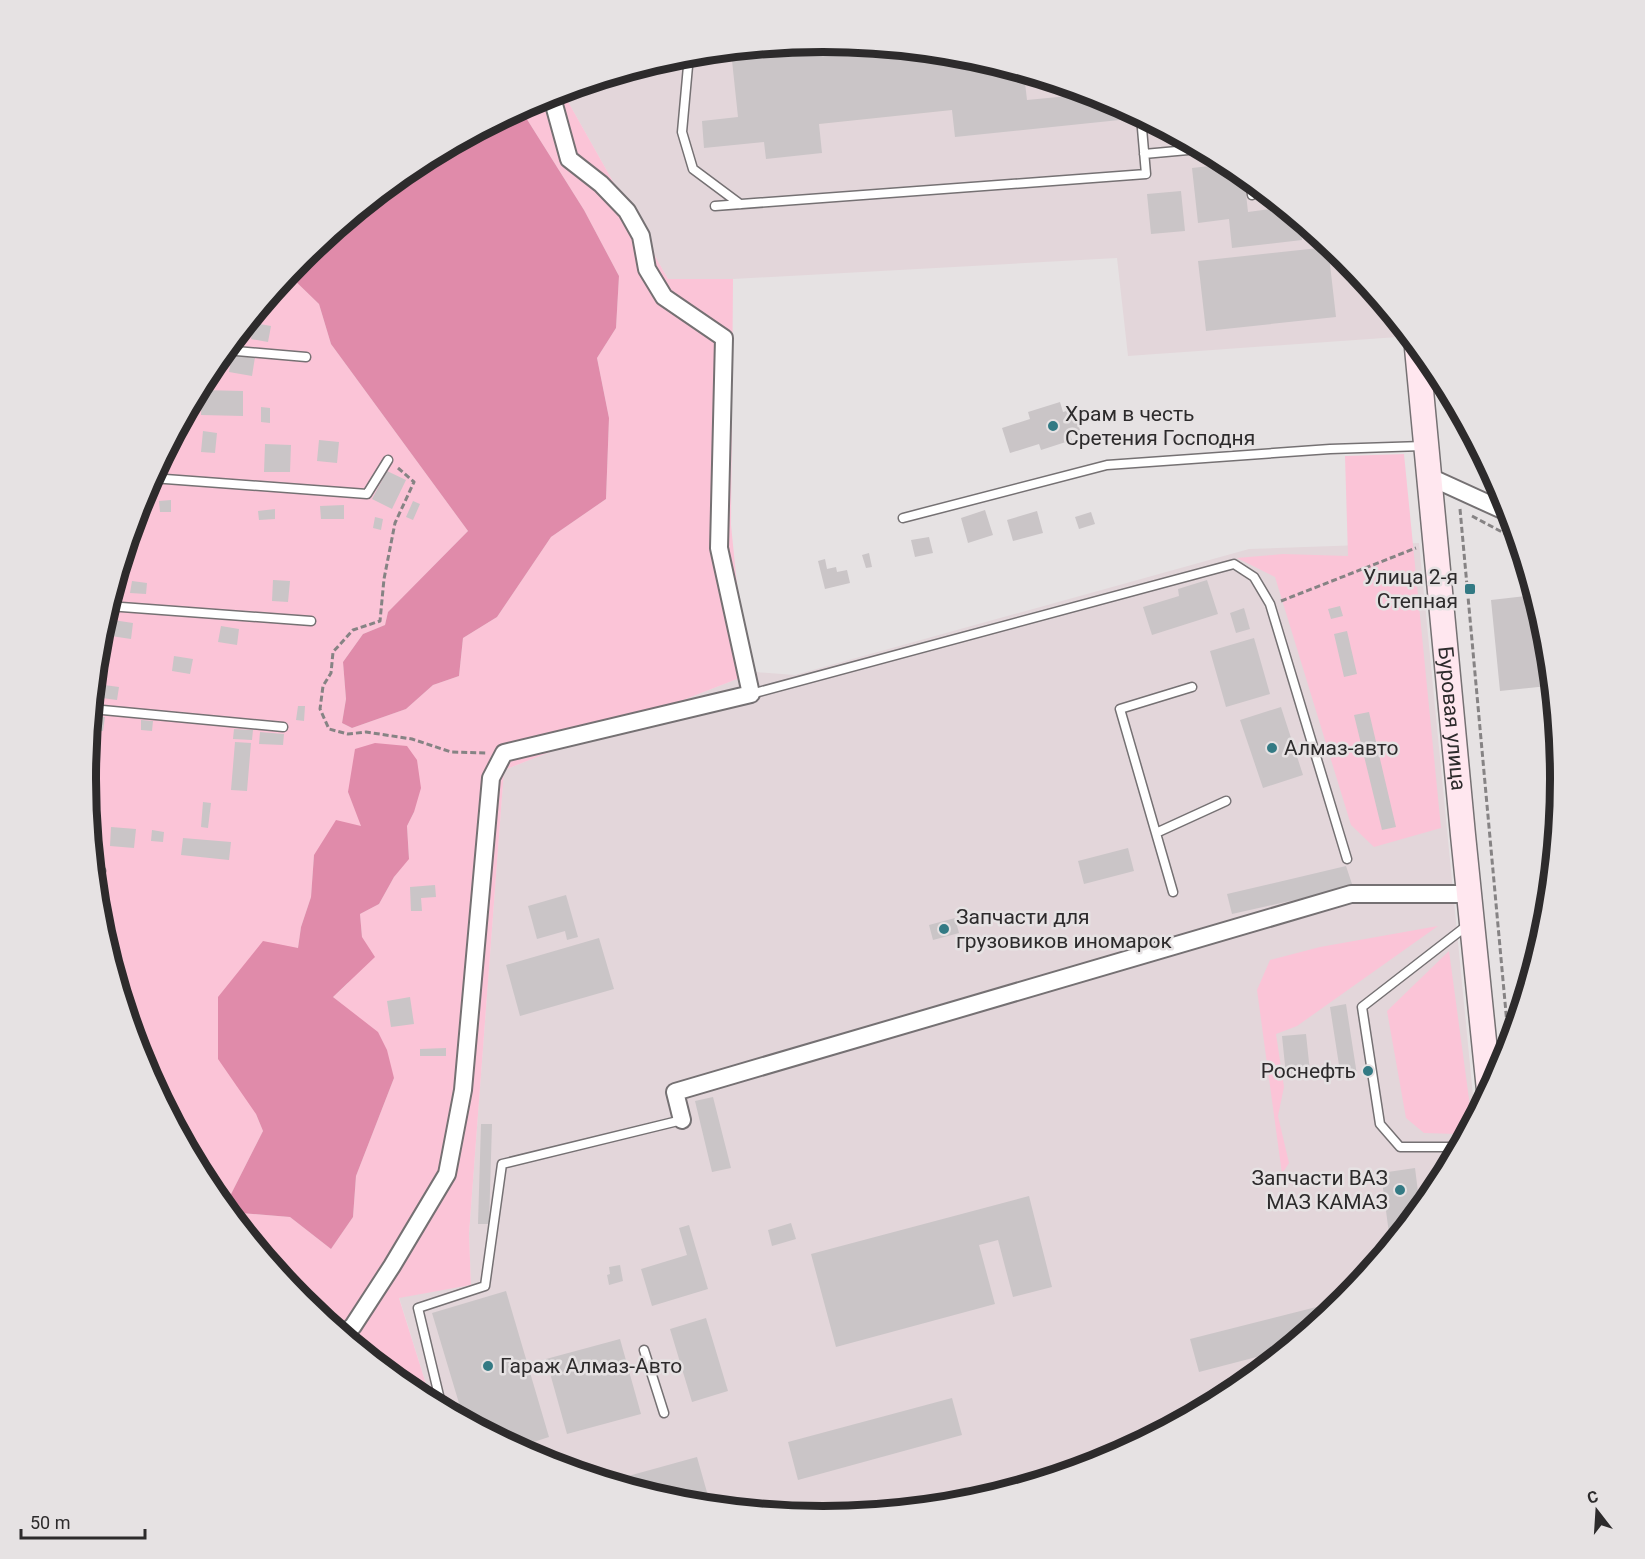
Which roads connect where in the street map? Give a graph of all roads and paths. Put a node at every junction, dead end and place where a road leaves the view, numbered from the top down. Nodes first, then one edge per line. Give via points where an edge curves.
1 (688, 65) edge
2 (554, 104) edge
3 (1142, 126) edge
4 (1186, 150) edge
5 (1144, 154) junction
6 (740, 204) junction
7 (715, 206) dead end
8 (236, 351) edge
9 (306, 357) dead end
10 (1419, 364) edge
11 (1427, 446) junction
12 (388, 460) joint
13 (1430, 477) junction
14 (161, 479) edge
15 (1496, 507) edge
16 (1460, 509) junction
17 (1434, 512) junction
18 (903, 518) dead end
19 (1507, 534) edge
20 (1416, 538) dead end
21 (1270, 604) junction
22 (116, 607) edge
23 (311, 621) dead end
24 (1192, 687) dead end
25 (751, 694) junction
26 (99, 711) edge
27 (283, 727) dead end
28 (504, 753) junction
29 (1226, 801) dead end
30 (1156, 833) junction
31 (1347, 859) dead end
32 (1173, 892) dead end
33 (1469, 894) junction
34 (1472, 921) junction
35 (1507, 1024) edge
36 (1487, 1073) edge
37 (682, 1120) joint
38 (1450, 1147) edge
39 (348, 1330) edge
40 (644, 1350) dead end
41 (439, 1397) edge
42 (664, 1413) dead end

1 - 6 lane via 681,132 693,169
2 - 25 street via 568,159 627,211 641,236 647,269 664,297 724,338 718,548
3 - 5 lane
4 - 5 lane
5 - 6 lane via 1146,174
6 - 7 lane
8 - 9 lane
10 - 11 main road, Буровая улица
11 - 13 main road, Буровая улица
11 - 18 lane via 1107,465
12 - 14 lane via 367,494
12 - 28 path via 414,482 395,523 380,621 353,630 333,652 320,709 326,725 348,734 366,732 412,739 451,752
13 - 15 street
13 - 17 main road, Буровая улица
16 - 17 path
16 - 19 path
16 - 35 path
17 - 33 main road, Буровая улица
20 - 21 path via 1417,549
21 - 25 lane via 1254,576 1234,564
21 - 31 lane
22 - 23 lane
24 - 30 lane via 1120,709
25 - 28 street
26 - 27 lane
28 - 39 street via 492,778 463,1090 447,1174
29 - 30 lane
30 - 32 lane
33 - 34 main road, Буровая улица
33 - 37 street via 1351,894 675,1092
34 - 36 main road, Буровая улица
34 - 38 lane via 1362,1007 1380,1124 1400,1147
37 - 41 lane via 502,1164 484,1286 418,1308
40 - 42 lane

